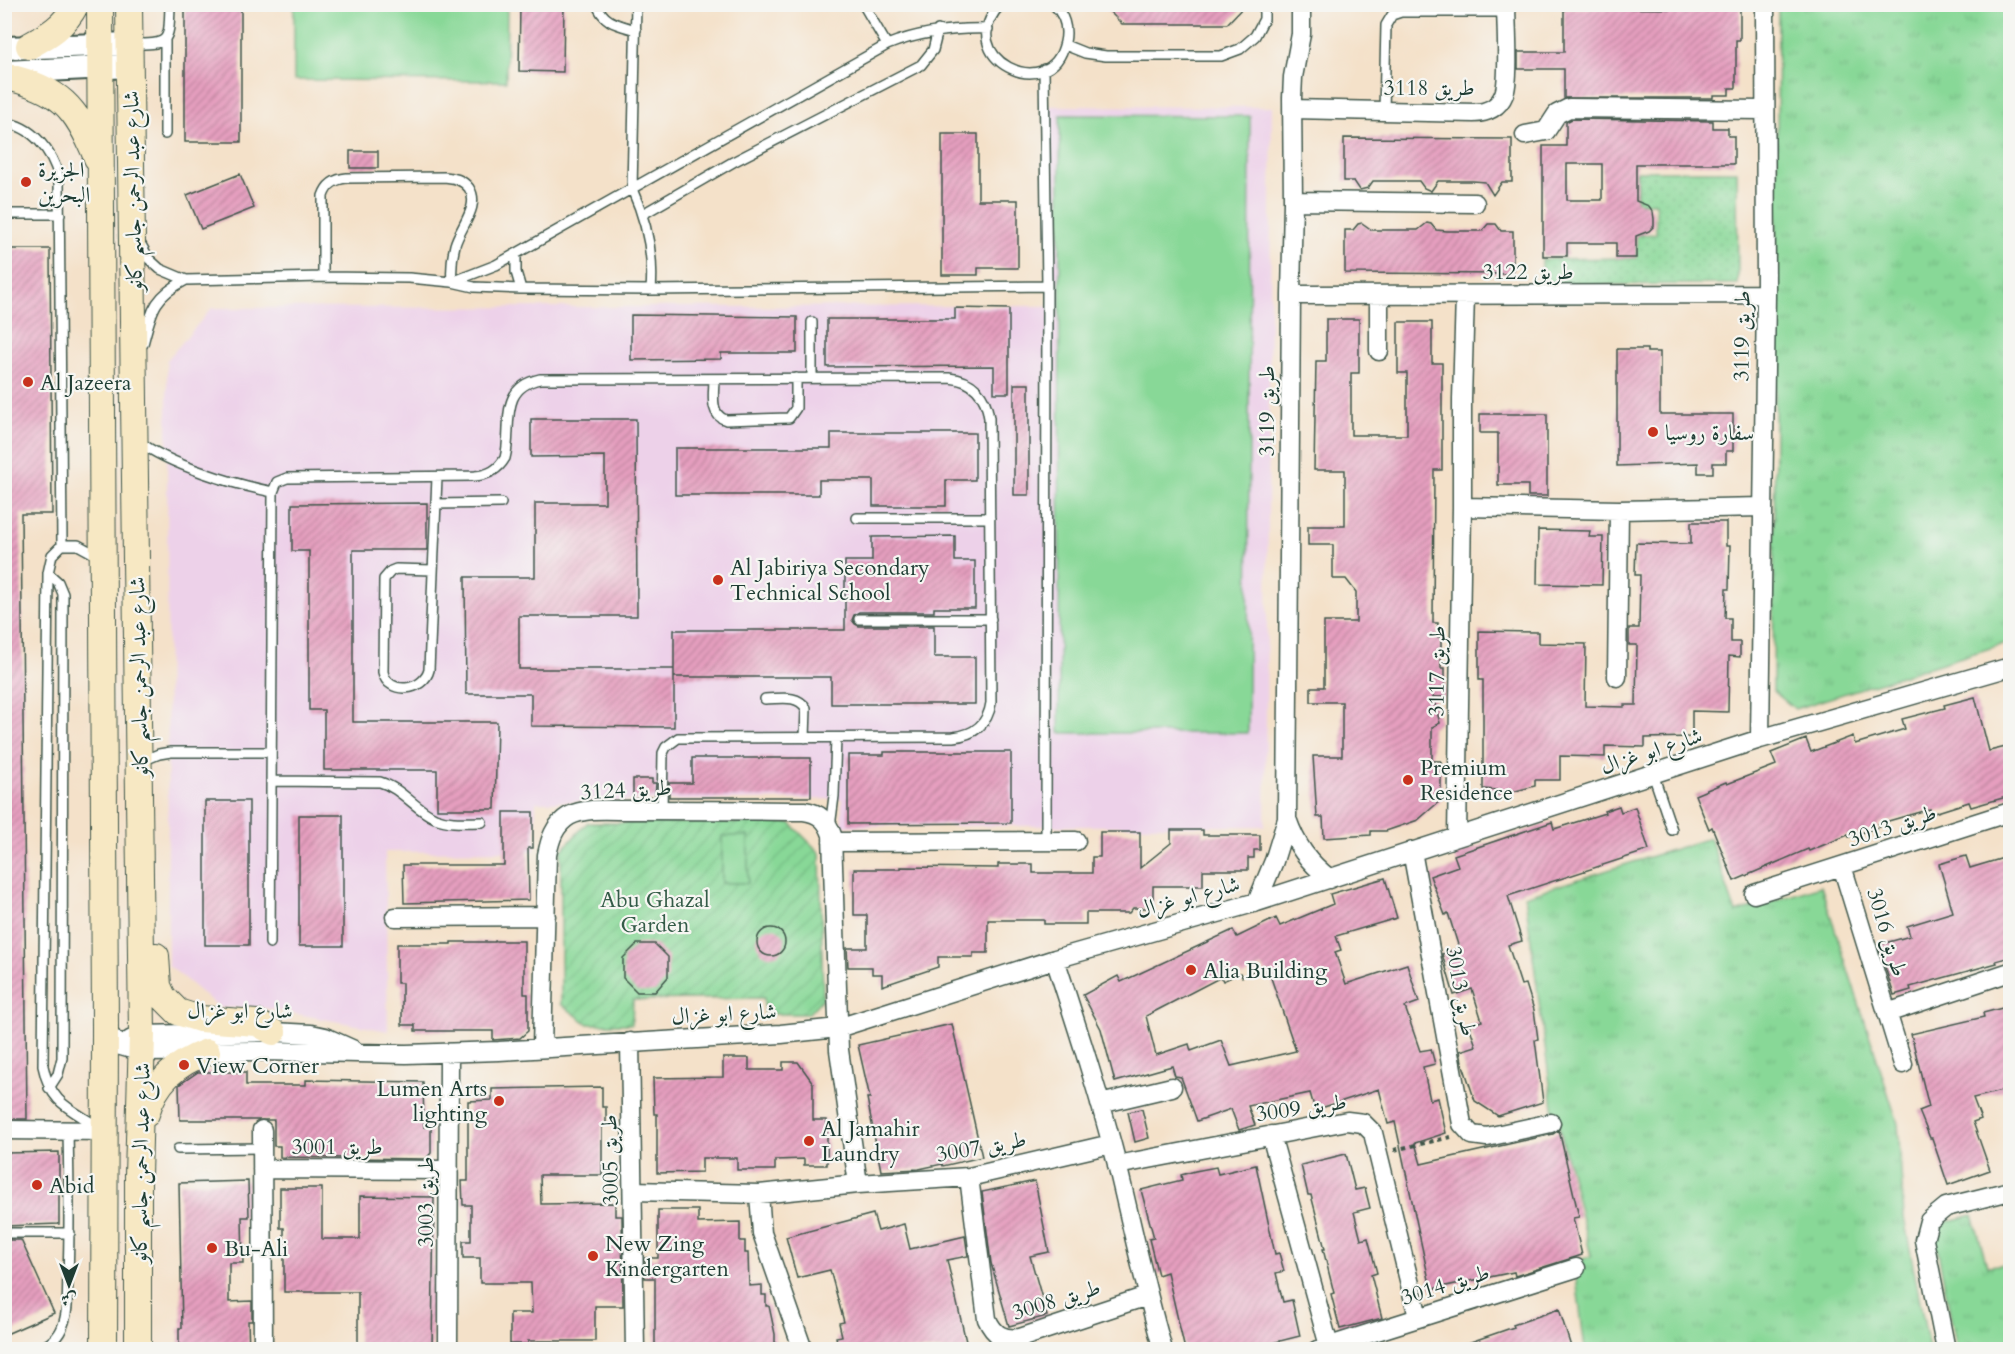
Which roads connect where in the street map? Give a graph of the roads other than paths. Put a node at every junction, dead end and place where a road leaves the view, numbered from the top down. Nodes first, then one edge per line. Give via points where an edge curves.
1 (76, 4) edge
2 (100, 4) edge
3 (129, 4) edge
4 (170, 4) edge
5 (597, 4) edge
6 (636, 4) edge
7 (863, 4) edge
8 (1001, 4) edge
9 (1053, 4) edge
10 (1264, 4) edge
11 (1300, 4) edge
12 (1765, 4) edge
13 (1506, 8) edge
14 (988, 29) junction
15 (636, 30) junction
16 (938, 30) junction
17 (165, 40) junction
18 (887, 45) junction
19 (1065, 45) junction
20 (17, 47) edge
21 (130, 55) junction
22 (101, 56) junction
23 (1044, 69) junction
24 (4, 74) edge
25 (1292, 109) junction
26 (1764, 110) junction
27 (1384, 111) junction
28 (4, 123) edge
29 (165, 134) dead end
30 (1525, 135) dead end
31 (101, 168) junction
32 (632, 189) junction
33 (1293, 201) junction
34 (1475, 203) dead end
35 (4, 214) edge
36 (60, 214) junction
37 (132, 214) junction
38 (643, 214) junction
39 (516, 254) junction
40 (323, 277) junction
41 (186, 280) junction
42 (452, 282) junction
43 (1047, 286) junction
44 (521, 290) junction
45 (651, 290) junction
46 (1766, 294) junction
47 (1291, 295) junction
48 (1465, 295) junction
49 (1379, 297) junction
50 (812, 322) dead end
51 (1379, 351) dead end
52 (714, 378) junction
53 (796, 378) junction
54 (812, 378) junction
55 (134, 380) junction
56 (135, 438) junction
57 (437, 477) junction
58 (273, 492) junction
59 (501, 503) dead end
60 (436, 504) junction
61 (1462, 507) junction
62 (1762, 507) junction
63 (1619, 510) junction
64 (857, 518) dead end
65 (990, 518) junction
66 (62, 545) junction
67 (102, 558) junction
68 (433, 570) junction
69 (48, 573) junction
70 (859, 619) dead end
71 (991, 619) junction
72 (2010, 667) edge
73 (1617, 677) dead end
74 (765, 699) dead end
75 (805, 738) junction
76 (836, 738) junction
77 (1760, 739) junction
78 (271, 752) junction
79 (140, 762) junction
80 (1653, 774) junction
81 (271, 781) junction
82 (662, 810) junction
83 (2010, 812) edge
84 (1287, 819) junction
85 (482, 822) dead end
86 (1672, 830) dead end
87 (831, 835) junction
88 (1457, 837) junction
89 (1046, 841) junction
90 (1076, 841) dead end
91 (1412, 852) junction
92 (1842, 866) junction
93 (1330, 879) junction
94 (141, 884) junction
95 (1754, 894) dead end
96 (1257, 902) junction
97 (546, 916) junction
98 (395, 917) dead end
99 (270, 943) dead end
100 (1055, 959) junction
101 (2010, 972) edge
102 (1887, 1013) junction
103 (838, 1028) junction
104 (273, 1032) junction
105 (630, 1042) junction
106 (543, 1047) junction
107 (128, 1049) junction
108 (207, 1052) junction
109 (358, 1052) junction
110 (450, 1054) junction
111 (1903, 1064) dead end
112 (1172, 1087) dead end
113 (49, 1088) junction
114 (1100, 1104) junction
115 (1551, 1123) dead end
116 (4, 1130) edge
117 (68, 1131) junction
118 (105, 1131) junction
119 (141, 1132) junction
120 (1271, 1135) junction
121 (261, 1139) joint
122 (1112, 1144) junction
123 (178, 1149) dead end
124 (1117, 1166) junction
125 (262, 1169) junction
126 (449, 1170) junction
127 (138, 1175) junction
128 (969, 1177) junction
129 (858, 1184) junction
130 (633, 1191) junction
131 (2010, 1191) edge
132 (759, 1194) junction
133 (4, 1233) edge
134 (70, 1233) junction
135 (1576, 1268) dead end
136 (1147, 1296) junction
137 (1418, 1317) junction
138 (104, 1337) edge
139 (993, 1343) edge
140 (1323, 1348) edge
141 (37, 1350) edge
142 (90, 1350) edge
143 (138, 1350) edge
144 (263, 1350) edge
145 (448, 1350) edge
146 (635, 1350) edge
147 (803, 1350) edge
148 (1163, 1350) edge
149 (1946, 1350) edge

1 - 20 main road via 60,27
2 - 22 main road, شارع عبد الرحمن جاسم كانو
3 - 21 main road, شارع عبد الرحمن جاسم كانو
4 - 17 lane
5 - 15 lane via 606,20
6 - 15 lane
7 - 18 lane
8 - 14 lane
9 - 19 lane via 1065,25
10 - 19 lane via 1264,19 1255,36 1240,49 1221,56 1106,56
11 - 25 street, طريق 3119
12 - 26 street, طريق 3119
13 - 27 lane via 1392,15 1386,25
13 - 27 street, طريق 3118 via 1506,87 1496,106 1482,113
14 - 16 lane
14 - 23 lane via 990,48 1008,69 1026,73
15 - 32 lane
16 - 18 lane
16 - 38 lane via 933,50 921,65 733,162
17 - 21 lane
17 - 29 lane
18 - 32 lane
19 - 23 lane via 1057,59
20 - 22 street
21 - 22 street
21 - 37 main road, شارع عبد الرحمن جاسم كانو
22 - 24 street
22 - 31 main road, شارع عبد الرحمن جاسم كانو
23 - 43 lane
24 - 31 main road via 47,89 63,100 87,132
25 - 27 street, طريق 3118
25 - 33 street, طريق 3119
26 - 30 street via 1569,108 1557,114 1546,131
26 - 46 street, طريق 3119
28 - 36 lane via 26,129 52,159 59,178
31 - 67 main road, شارع عبد الرحمن جاسم كانو
32 - 38 lane
32 - 39 lane
33 - 34 street
33 - 47 street, طريق 3119
35 - 36 lane
36 - 66 lane
37 - 41 lane via 140,244 149,259
37 - 55 main road, شارع عبد الرحمن جاسم كانو
38 - 45 lane via 651,250
39 - 42 lane
39 - 44 lane
40 - 41 lane
40 - 42 lane
40 - 42 lane via 323,196 329,184 341,178 444,177 464,183 473,201 454,246
41 - 55 lane via 168,289 156,303
42 - 44 lane
43 - 45 lane
43 - 89 lane
44 - 45 lane
46 - 48 street, طريق 3122
46 - 62 street, طريق 3119
47 - 49 street, طريق 3122
47 - 84 street, طريق 3119
48 - 49 street, طريق 3122
48 - 61 street, طريق 3117
49 - 51 street
50 - 54 lane
52 - 53 lane
52 - 53 lane via 716,414 721,419 737,420 789,418 796,408
52 - 57 lane via 532,381 519,389 511,401 507,451 501,465 483,476
53 - 54 lane
54 - 65 lane via 957,378 972,385 988,408
55 - 56 main road, شارع عبد الرحمن جاسم كانو
56 - 58 lane via 159,454 207,474
56 - 79 main road, شارع عبد الرحمن جاسم كانو
57 - 58 lane via 287,478 277,482
57 - 60 lane
58 - 78 lane
59 - 60 lane
60 - 68 lane
61 - 63 street
61 - 88 street, طريق 3117
62 - 63 street
62 - 77 street, طريق 3119
63 - 73 street
64 - 65 lane
65 - 71 lane
66 - 67 lane via 78,545
66 - 69 lane via 52,555
67 - 107 main road, شارع عبد الرحمن جاسم كانو via 105,1027
68 - 68 lane via 428,676 413,687 393,686 383,672 384,579 396,569
69 - 113 lane via 43,1066
69 - 113 lane via 63,594 62,1058
70 - 71 lane
71 - 76 lane via 991,703 987,719 976,731 953,737
72 - 77 street, شارع ابو غزال
74 - 75 lane via 796,699 803,704
75 - 76 lane
75 - 82 lane via 671,741 661,759
76 - 87 lane
77 - 80 street, شارع ابو غزال
78 - 79 lane via 171,752
78 - 81 lane
79 - 94 main road, شارع عبد الرحمن جاسم كانو
80 - 86 lane
80 - 88 street, شارع ابو غزال
81 - 85 lane via 380,782 436,818
81 - 99 lane
82 - 87 street, طريق 3124 via 804,811 819,815
82 - 97 street, طريق 3124 via 586,811 569,816 558,826 550,838 547,855
83 - 92 street, طريق 3013
84 - 93 street via 1302,853
84 - 96 street
87 - 89 street
87 - 103 street
88 - 91 street, شارع ابو غزال
89 - 90 street
91 - 93 street, شارع ابو غزال
91 - 115 street, طريق 3013 via 1462,1124 1471,1134 1487,1137
92 - 95 street, طريق 3013
92 - 102 street, طريق 3016
93 - 96 street, شارع ابو غزال
94 - 104 main road via 153,913 158,986 170,1005 189,1017 248,1021
94 - 107 main road, شارع عبد الرحمن جاسم كانو
96 - 100 street, شارع ابو غزال
97 - 98 street
97 - 106 street, طريق 3124
100 - 103 street, شارع ابو غزال
100 - 114 street
101 - 102 street, طريق 3016
102 - 111 street, طريق 3016
103 - 105 street, شارع ابو غزال
103 - 129 street via 841,1076
104 - 107 street, شارع ابو غزال
104 - 109 street, شارع ابو غزال via 325,1037
105 - 106 street, شارع ابو غزال
105 - 130 street, طريق 3005
106 - 110 street, شارع ابو غزال
107 - 108 street, شارع ابو غزال
107 - 118 main road, شارع عبد الرحمن جاسم كانو
107 - 119 main road, شارع عبد الرحمن جاسم كانو
108 - 109 street, شارع ابو غزال
108 - 119 main road via 179,1065 158,1086
109 - 110 street, شارع ابو غزال
110 - 126 street, طريق 3003
112 - 114 street
113 - 118 lane via 64,1105
114 - 122 street
116 - 117 street
117 - 118 street
117 - 134 lane
118 - 127 main road via 128,1148
118 - 138 main road, شارع عبد الرحمن جاسم كانو
119 - 127 main road, شارع عبد الرحمن جاسم كانو
120 - 124 street, طريق 3009
120 - 137 street, طريق 3009 via 1347,1121 1363,1123 1373,1133
120 - 140 street, طريق 3014
121 - 123 lane
121 - 125 street, طريق 3001
122 - 124 street
122 - 128 street, طريق 3007
124 - 136 street
125 - 126 street, طريق 3001
125 - 144 street, طريق 3001
126 - 145 street, طريق 3003
127 - 143 main road, شارع عبد الرحمن جاسم كانو
128 - 129 street, طريق 3007
128 - 139 street, طريق 3008
129 - 132 street, طريق 3007
130 - 132 street, طريق 3007
130 - 146 street, طريق 3005
131 - 149 street via 1946,1207 1929,1221 1924,1240
132 - 147 street via 762,1233
133 - 134 lane
134 - 141 lane via 63,1325 57,1337
135 - 137 street, طريق 3014
136 - 139 street, طريق 3008 via 1020,1338
136 - 148 street
137 - 140 street, طريق 3014
138 - 142 street

